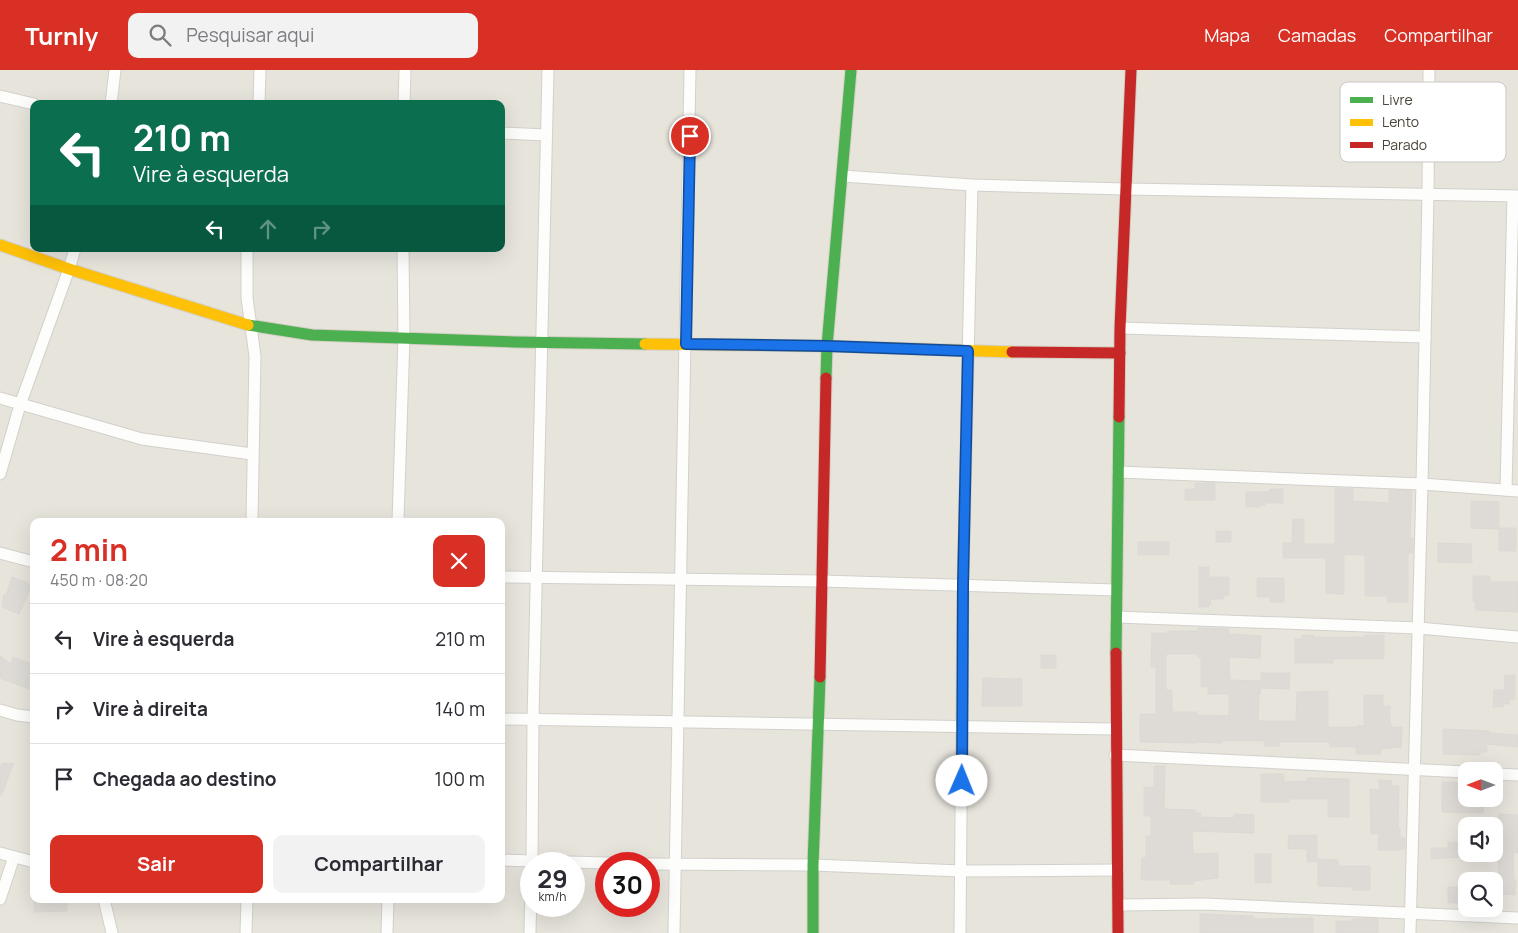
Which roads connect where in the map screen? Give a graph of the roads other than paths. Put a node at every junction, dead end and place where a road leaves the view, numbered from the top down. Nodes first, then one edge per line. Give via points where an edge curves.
1 (115, 70) edge
2 (260, 70) edge
3 (405, 70) edge
4 (548, 70) edge
5 (690, 70) edge
6 (850, 70) edge
7 (1131, 70) edge
8 (0, 96) edge
9 (111, 100) edge
10 (258, 100) edge
11 (404, 100) edge
12 (30, 103) edge
13 (505, 133) edge
14 (546, 135) junction
15 (1428, 162) edge
16 (843, 176) junction
17 (972, 185) junction
18 (1126, 189) junction
19 (1428, 194) junction
20 (1516, 196) edge
21 (0, 245) edge
22 (74, 252) edge
23 (247, 252) edge
24 (403, 252) edge
25 (69, 269) junction
26 (251, 326) junction
27 (1120, 328) junction
28 (1425, 336) junction
29 (404, 337) junction
30 (541, 341) junction
31 (686, 344) junction
32 (827, 346) junction
33 (968, 351) junction
34 (1120, 353) junction
35 (0, 398) edge
36 (20, 406) junction
37 (252, 454) junction
38 (1118, 472) junction
39 (0, 474) edge
40 (1422, 484) junction
41 (1506, 490) junction
42 (1518, 491) edge
43 (252, 518) edge
44 (398, 518) edge
45 (0, 553) edge
46 (30, 561) edge
47 (505, 577) edge
48 (537, 577) junction
49 (680, 580) junction
50 (822, 581) junction
51 (963, 585) junction
52 (1116, 590) junction
53 (1116, 617) junction
54 (1419, 628) junction
55 (1518, 637) edge
56 (0, 710) edge
57 (30, 717) edge
58 (505, 719) edge
59 (533, 720) junction
60 (677, 721) junction
61 (819, 724) junction
62 (962, 727) junction
63 (1115, 729) junction
64 (1115, 755) junction
65 (1414, 769) junction
66 (1458, 772) edge
67 (1503, 774) edge
68 (1518, 775) edge
69 (532, 852) edge
70 (0, 854) edge
71 (14, 857) junction
72 (505, 860) edge
73 (30, 861) edge
74 (520, 861) edge
75 (660, 864) edge
76 (675, 865) junction
77 (812, 865) junction
78 (1118, 870) junction
79 (961, 871) junction
80 (0, 899) edge
81 (105, 903) edge
82 (247, 903) edge
83 (388, 903) edge
84 (1118, 905) junction
85 (1410, 914) junction
86 (530, 917) edge
87 (1518, 918) edge
88 (112, 933) edge
89 (246, 933) edge
90 (387, 933) edge
91 (530, 933) edge
92 (674, 933) edge
93 (814, 933) edge
94 (960, 933) edge
95 (1118, 933) edge
96 (1410, 933) edge

1 - 9 street
2 - 10 street
3 - 11 street
4 - 14 street
5 - 31 street
6 - 16 street
7 - 18 street
8 - 12 street
13 - 14 street
14 - 30 street
15 - 19 street
16 - 17 street
16 - 32 street
17 - 18 street
17 - 33 street
18 - 19 street
18 - 27 street
19 - 20 street
19 - 28 street
20 - 41 street
21 - 25 street
22 - 25 street
23 - 26 street
24 - 29 street
25 - 26 street
25 - 36 street
26 - 29 street via 312,335
26 - 37 street via 255,356
27 - 28 street
27 - 34 street
28 - 40 street
29 - 30 street
29 - 44 street
30 - 31 street
30 - 48 street
31 - 32 street
31 - 49 street
32 - 33 street
32 - 50 street
33 - 34 street
33 - 51 street
34 - 38 street
35 - 36 street
36 - 37 street via 142,439
36 - 39 street
37 - 43 street
38 - 40 street
38 - 52 street
40 - 41 street
40 - 54 street
41 - 42 street
45 - 46 street
47 - 48 street
48 - 49 street
48 - 59 street
49 - 50 street
49 - 60 street
50 - 51 street
50 - 61 street
51 - 52 street
51 - 62 street
52 - 53 street
53 - 54 street
53 - 63 street
54 - 55 street
54 - 65 street
56 - 57 street
58 - 59 street
59 - 60 street
59 - 69 street
60 - 61 street
60 - 76 street
61 - 62 street
61 - 77 street
62 - 63 street
62 - 79 street
63 - 64 street
64 - 65 street
64 - 78 street
65 - 66 street
65 - 85 street
67 - 68 street
70 - 71 street
71 - 73 street
71 - 80 street
72 - 74 street
75 - 76 street
76 - 77 street
76 - 92 street
77 - 79 street
77 - 93 street
78 - 79 street
78 - 84 street
79 - 94 street
81 - 88 street
82 - 89 street
83 - 90 street
84 - 85 street via 1204,904
84 - 95 street
85 - 87 street
85 - 96 street
86 - 91 street

